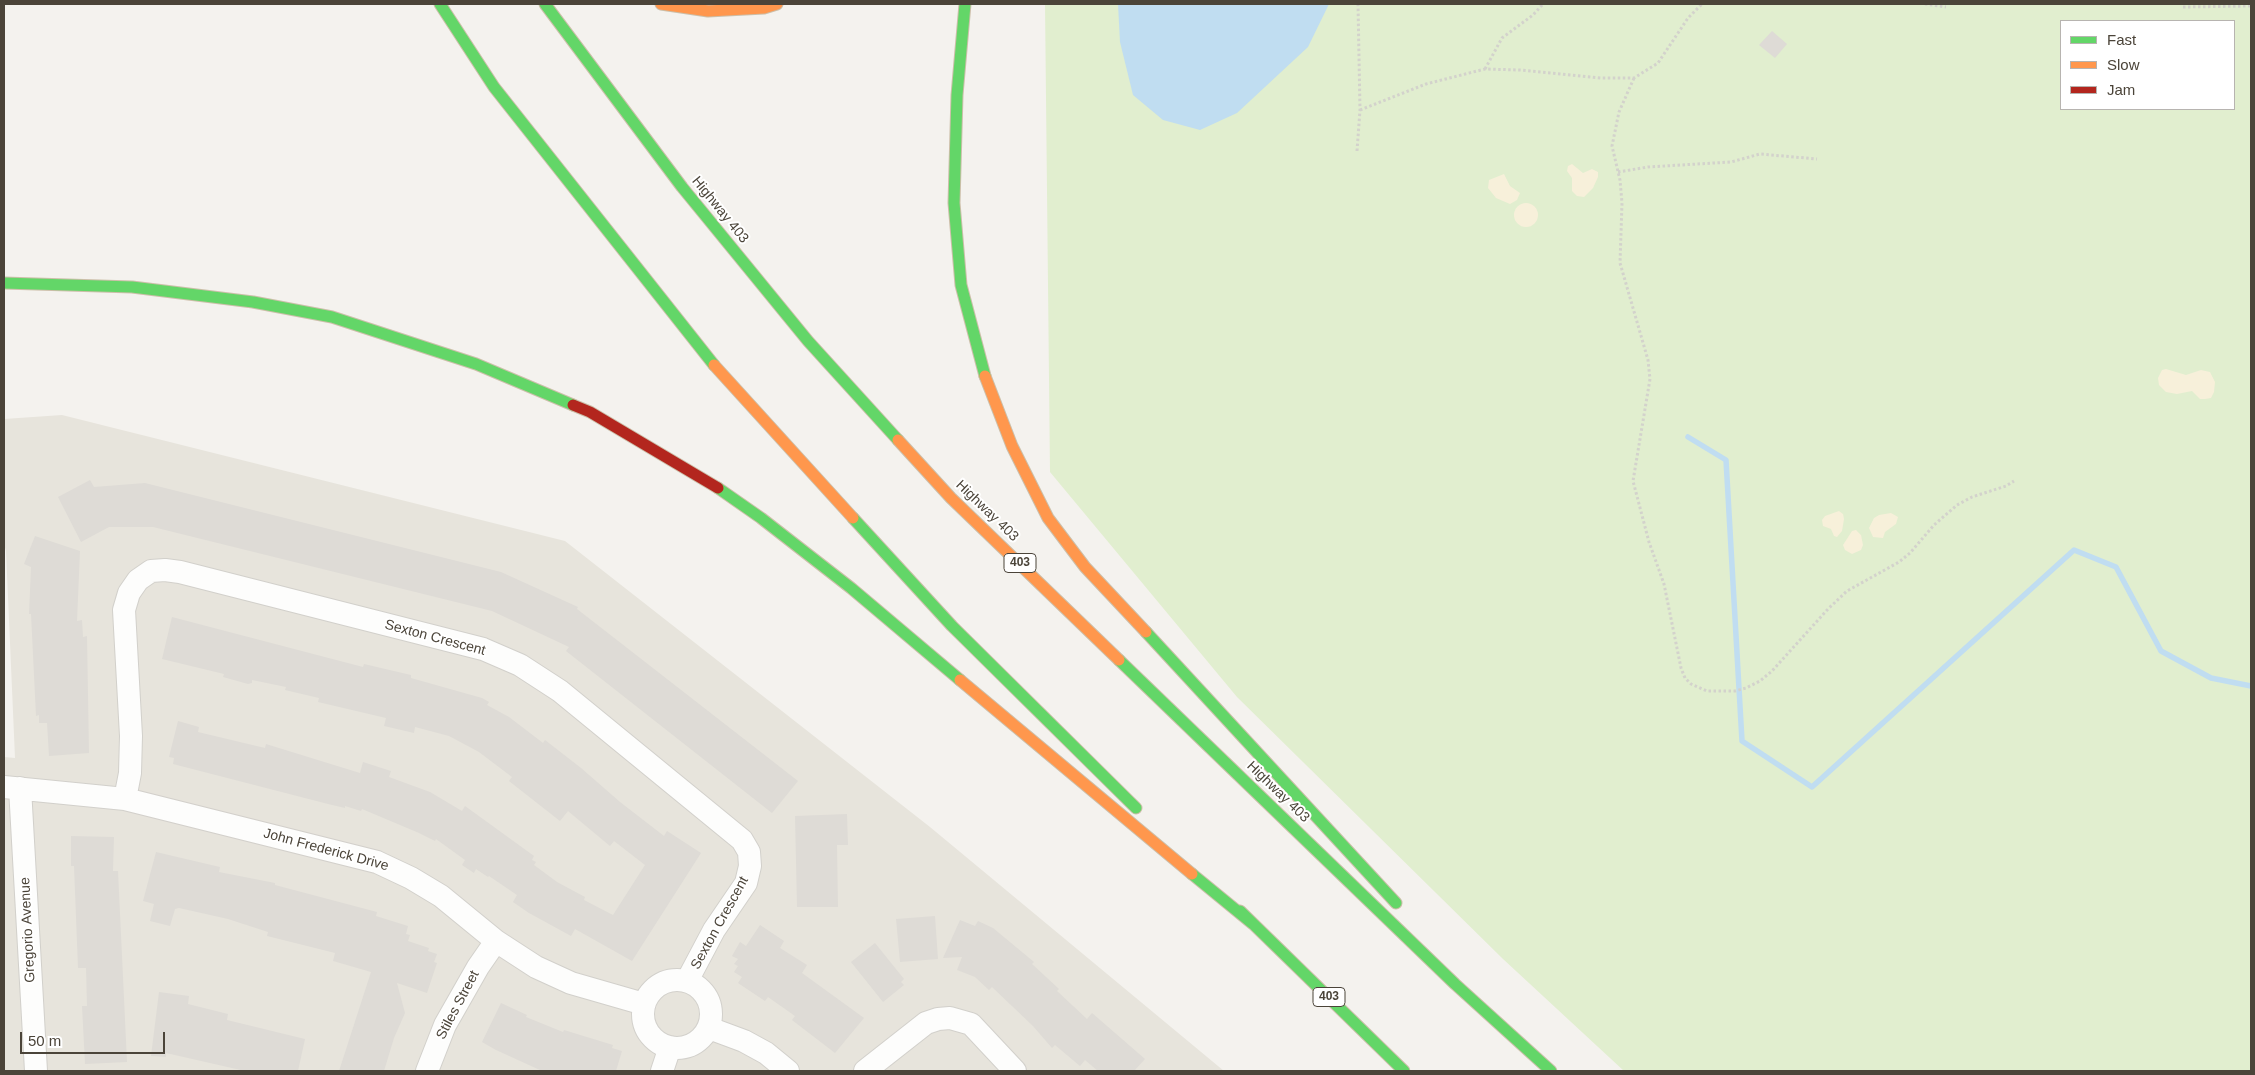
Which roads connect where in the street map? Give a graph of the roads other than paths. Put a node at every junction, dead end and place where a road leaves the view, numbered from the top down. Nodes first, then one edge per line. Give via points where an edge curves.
1 (440, 4) edge
2 (545, 4) edge
3 (661, 4) edge
4 (777, 4) edge
5 (965, 4) edge
6 (4, 283) edge
7 (12, 788) edge
8 (125, 799) junction
9 (1141, 813) dead end
10 (1162, 834) dead end
11 (1403, 911) dead end
12 (1253, 924) junction
13 (496, 942) junction
14 (1464, 976) dead end
15 (687, 981) junction
16 (644, 1004) junction
17 (708, 1028) junction
18 (670, 1047) junction
19 (36, 1071) edge
20 (427, 1071) edge
21 (662, 1071) edge
22 (788, 1071) edge
23 (865, 1071) edge
24 (1015, 1071) edge
25 (1404, 1071) edge
26 (1552, 1071) edge

1 - 9 highway via 494,87 725,378 952,626
2 - 26 highway, Highway 403 / 403 via 682,187 802,334 952,498 1448,977
3 - 4 highway via 708,11 764,8
5 - 11 highway via 957,95 954,203 961,285 982,369 1012,446 1048,518 1085,567
6 - 12 highway via 132,287 253,302 332,317 476,364 590,412 706,480 776,530 851,588 1110,808
7 - 8 street, John Frederick Drive
7 - 19 street, Gregorio Avenue
8 - 13 street, John Frederick Drive via 389,866 441,896
8 - 15 street, Sexton Crescent via 130,773 131,736 124,610 129,592 151,571 180,572 483,649 520,665 560,691 742,840 749,852 746,883 714,930
10 - 12 highway, 403
12 - 25 highway, 403
13 - 16 street, John Frederick Drive via 554,976
13 - 20 street, Stiles Street via 445,1025
14 - 26 highway
15 - 16 street via 661,984
15 - 17 street via 697,986 708,1000 711,1016
16 - 18 street via 645,1026 651,1036
17 - 18 street via 696,1042 679,1048
17 - 22 street via 744,1041
18 - 21 street
23 - 24 street via 926,1023 950,1018 971,1024

